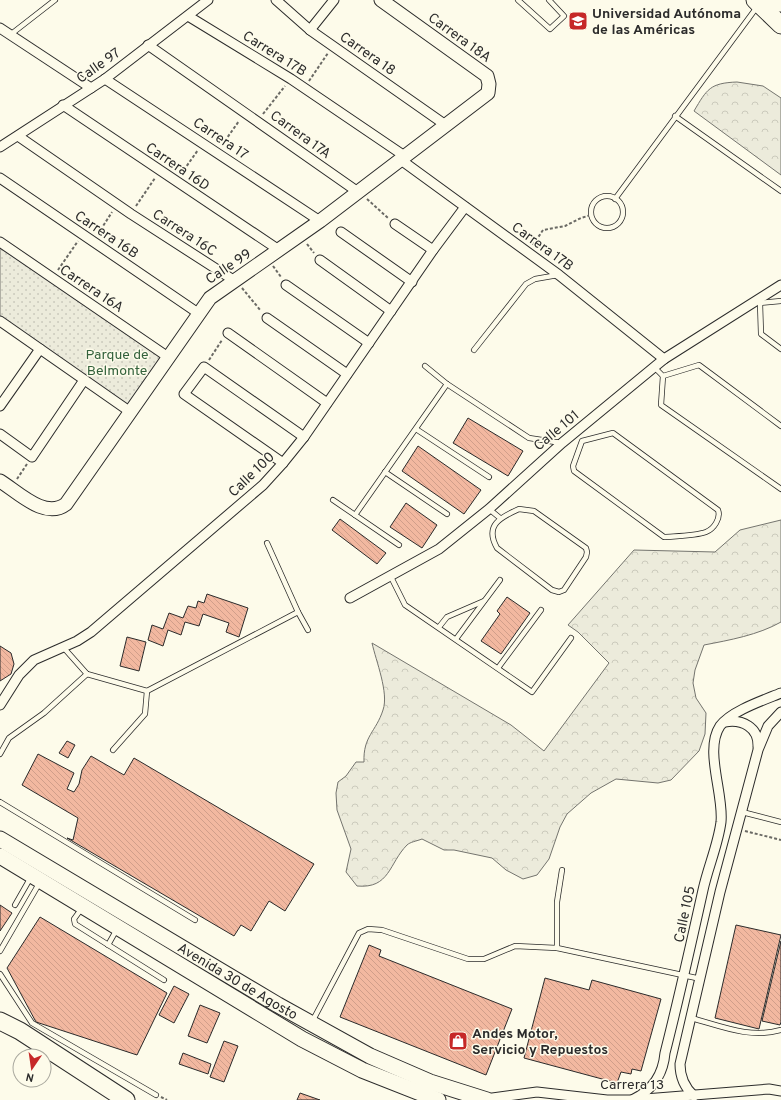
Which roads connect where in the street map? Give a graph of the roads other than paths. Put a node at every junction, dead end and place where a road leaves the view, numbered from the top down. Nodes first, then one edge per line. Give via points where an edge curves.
1 (55, 0) edge
2 (208, 0) edge
3 (276, 0) edge
4 (334, 0) edge
5 (381, 0) edge
6 (518, 0) edge
7 (549, 0) edge
8 (757, 2) edge
9 (780, 2) edge
10 (188, 16) junction
11 (781, 25) edge
12 (0, 28) edge
13 (310, 30) junction
14 (10, 35) junction
15 (148, 45) junction
16 (105, 79) junction
17 (91, 88) junction
18 (488, 93) joint
19 (63, 105) junction
20 (675, 116) junction
21 (447, 126) junction
22 (18, 136) junction
23 (0, 147) edge
24 (404, 159) junction
25 (0, 178) edge
26 (358, 192) junction
27 (781, 192) edge
28 (615, 198) junction
29 (465, 207) junction
30 (320, 221) junction
31 (395, 224) road end
32 (341, 232) dead end
33 (0, 242) edge
34 (279, 250) junction
35 (433, 250) junction
36 (320, 260) road end
37 (559, 275) junction
38 (235, 281) junction
39 (412, 282) junction
40 (286, 285) road end
41 (781, 285) edge
42 (758, 301) junction
43 (781, 301) edge
44 (391, 311) junction
45 (198, 313) junction
46 (267, 318) road end
47 (0, 321) edge
48 (228, 333) road end
49 (369, 343) junction
50 (40, 349) junction
51 (474, 350) dead end
52 (781, 350) edge
53 (168, 357) junction
54 (664, 359) junction
55 (425, 366) dead end
56 (654, 367) junction
57 (347, 374) junction
58 (663, 376) junction
59 (84, 380) junction
60 (447, 384) junction
61 (327, 403) junction
62 (0, 406) edge
63 (129, 411) junction
64 (781, 426) edge
65 (416, 429) junction
66 (0, 434) edge
67 (573, 434) junction
68 (304, 437) junction
69 (582, 441) junction
70 (562, 443) junction
71 (283, 463) junction
72 (385, 472) junction
73 (489, 477) dead end
74 (5, 485) edge
75 (781, 488) edge
76 (333, 500) dead end
77 (489, 509) junction
78 (447, 514) dead end
79 (355, 515) junction
80 (500, 518) junction
81 (267, 543) dead end
82 (400, 545) dead end
83 (391, 577) junction
84 (500, 580) dead end
85 (350, 598) dead end
86 (486, 600) junction
87 (541, 610) dead end
88 (298, 612) junction
89 (439, 627) junction
90 (308, 630) dead end
91 (571, 638) dead end
92 (456, 639) junction
93 (63, 647) junction
94 (498, 668) junction
95 (87, 674) junction
96 (147, 691) junction
97 (781, 693) edge
98 (0, 705) edge
99 (781, 712) edge
100 (725, 722) junction
101 (113, 750) dead end
102 (758, 750) junction
103 (0, 754) edge
104 (0, 802) edge
105 (742, 812) junction
106 (781, 822) edge
107 (0, 839) edge
108 (1, 858) edge
109 (562, 870) dead end
110 (36, 878) junction
111 (703, 888) junction
112 (720, 892) junction
113 (15, 905) dead end
114 (82, 906) junction
115 (195, 920) dead end
116 (118, 927) junction
117 (108, 945) junction
118 (557, 948) junction
119 (0, 951) edge
120 (0, 974) edge
121 (685, 976) junction
122 (701, 979) junction
123 (164, 980) dead end
124 (691, 1018) junction
125 (0, 1021) edge
126 (312, 1023) junction
127 (781, 1031) edge
128 (665, 1052) junction
129 (682, 1056) junction
130 (781, 1091) edge
131 (156, 1095) dead end
132 (694, 1096) junction
133 (126, 1100) edge
134 (438, 1100) edge
135 (486, 1100) edge
136 (632, 1100) edge

1 - 14 lane
2 - 10 street, Calle 97
3 - 13 street, Carrera 18
4 - 13 street
5 - 18 street, Carrera 18A via 487,76
6 - 7 lane via 550,29 564,16
8 - 9 highway
8 - 11 highway
8 - 20 lane
10 - 15 street, Calle 97
10 - 24 street, Carrera 17B via 291,79
12 - 14 street
13 - 21 street, Carrera 18
14 - 17 street
15 - 16 street, Calle 97
15 - 26 street, Carrera 17A via 246,111
16 - 17 street, Calle 97
16 - 30 street, Carrera 17
17 - 19 street, Calle 97
18 - 21 street, Calle 99
19 - 22 street, Calle 97
19 - 34 street, Carrera 16D
20 - 27 lane
20 - 28 lane
21 - 24 street, Calle 99
22 - 23 street, Calle 97
22 - 38 street, Carrera 16C via 131,214
24 - 26 street, Calle 99
24 - 29 street, Carrera 17B
25 - 45 street, Carrera 16B
26 - 30 street, Calle 99
28 - 28 lane via 600,198 591,208 591,215 598,226 612,228 618,224 623,210
29 - 35 street, Calle 100
29 - 37 street, Carrera 17B
30 - 34 street, Calle 99
31 - 35 street
32 - 39 street
33 - 53 street, Carrera 16A
34 - 38 street, Calle 99
35 - 39 street, Calle 100
36 - 44 street
37 - 51 lane via 535,279 526,284
37 - 54 street, Carrera 17B
38 - 45 street, Calle 99 via 210,298
39 - 44 street, Calle 100
40 - 49 street
41 - 42 street, Calle 101
42 - 43 lane
42 - 52 lane via 761,334
42 - 54 street, Calle 101
44 - 49 street, Calle 100
45 - 53 street, Calle 99
46 - 57 street
47 - 50 street
48 - 61 street
49 - 57 street, Calle 100
50 - 59 street
50 - 62 street
53 - 63 street, Calle 99
54 - 56 street, Calle 101
55 - 60 lane
56 - 58 lane
56 - 67 street, Calle 101
57 - 61 street, Calle 100
58 - 64 lane via 699,365
58 - 75 lane via 661,405
59 - 63 street
59 - 66 street via 32,457
60 - 65 lane
60 - 70 lane via 528,438
61 - 68 street, Calle 100
63 - 74 street, Calle 99 via 66,504 57,509 40,507
65 - 72 lane
65 - 73 lane
67 - 69 lane
67 - 70 street, Calle 101
68 - 71 street, Calle 100
68 - 71 street via 204,367 184,394
69 - 69 lane via 573,466 574,471 664,537 706,532 718,521 718,510 614,433
70 - 77 street, Calle 101
71 - 93 street, Calle 100 via 263,485 106,620 77,641
72 - 78 lane
72 - 79 lane
76 - 79 lane
77 - 80 lane
77 - 83 street, Calle 101 via 439,549
79 - 82 lane
80 - 80 lane via 520,509 534,511 586,548 586,557 564,590 552,590 497,548 492,532
81 - 88 lane
83 - 85 street, Calle 101
83 - 89 lane via 406,605
84 - 86 lane
86 - 89 lane via 447,617
86 - 92 lane
87 - 94 lane
88 - 90 lane
88 - 96 lane
89 - 92 lane
91 - 94 lane via 532,692
92 - 94 lane
93 - 95 lane
93 - 98 street, Calle 100 via 34,660 19,675
95 - 96 lane
95 - 103 lane via 44,713 9,738
96 - 101 lane via 145,714
97 - 100 street via 740,711
99 - 102 street via 768,726
100 - 102 street via 738,721 752,728 759,741
100 - 111 street, Calle 105 via 720,726 715,741 721,804 720,823
102 - 105 street
104 - 115 lane
105 - 106 lane
105 - 112 street
107 - 126 main road, Avenida 30 de Agosto
108 - 110 main road, Avenida 30 de Agosto
109 - 118 lane via 557,902
110 - 113 lane
110 - 114 main road, Avenida 30 de Agosto
110 - 119 lane
111 - 112 street
111 - 121 street, Calle 105
112 - 122 street
114 - 116 main road, Avenida 30 de Agosto
114 - 117 lane via 74,920 75,924
116 - 117 lane
116 - 134 main road, Avenida 30 de Agosto via 302,1039 362,1070
117 - 123 lane
118 - 121 lane
118 - 126 lane via 515,946 484,959 468,959 382,930 361,930
120 - 131 lane via 32,1023
121 - 122 lane
121 - 128 street, Calle 105
122 - 124 street
124 - 127 lane via 761,1035
124 - 129 street
125 - 133 highway via 20,1031
126 - 135 main road, Avenida 30 de Agosto via 370,1056 430,1082
128 - 129 street via 668,1060 672,1062 676,1062
128 - 136 street, Calle 105 via 664,1065 659,1077 652,1087
129 - 132 street via 681,1078
130 - 132 street, Carrera 13 via 769,1089
132 - 136 street, Carrera 13
135 - 136 street, Carrera 13 via 537,1092 607,1100

